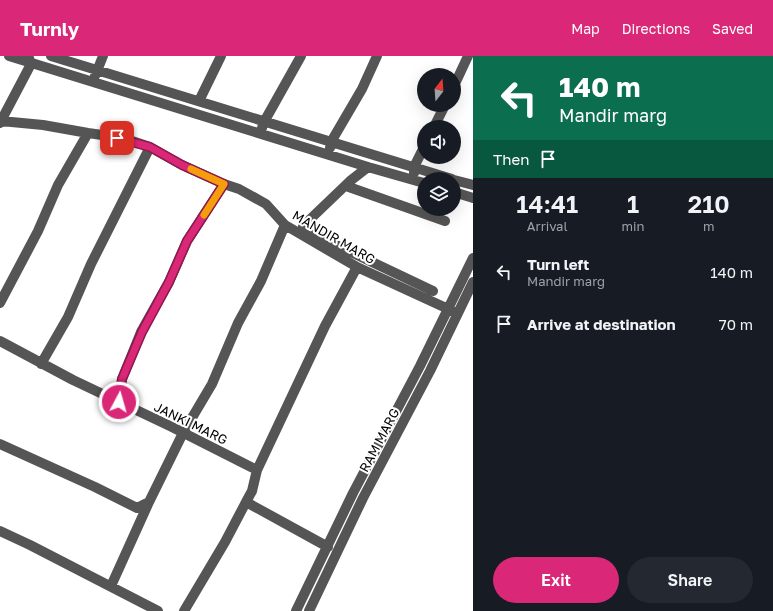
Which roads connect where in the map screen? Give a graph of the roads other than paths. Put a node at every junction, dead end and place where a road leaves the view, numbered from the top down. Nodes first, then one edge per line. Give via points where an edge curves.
1 (9, 56) edge
2 (51, 56) edge
3 (103, 56) edge
4 (221, 56) edge
5 (301, 56) edge
6 (378, 56) edge
7 (468, 56) edge
8 (29, 60) edge
9 (96, 71) junction
10 (461, 71) edge
11 (93, 81) junction
12 (200, 101) junction
13 (1, 122) edge
14 (264, 122) junction
15 (88, 134) junction
16 (260, 134) junction
17 (331, 142) junction
18 (150, 147) junction
19 (329, 155) junction
20 (417, 161) edge
21 (368, 167) junction
22 (414, 167) junction
23 (430, 172) edge
24 (417, 174) edge
25 (417, 180) edge
26 (461, 181) edge
27 (224, 184) junction
28 (473, 185) edge
29 (346, 186) junction
30 (461, 194) edge
31 (473, 198) edge
32 (445, 221) dead end
33 (285, 225) junction
34 (473, 258) edge
35 (357, 267) junction
36 (473, 282) edge
37 (433, 291) dead end
38 (0, 303) edge
39 (452, 311) junction
40 (0, 341) edge
41 (41, 364) junction
42 (119, 402) junction
43 (183, 433) junction
44 (0, 444) edge
45 (257, 470) junction
46 (150, 502) junction
47 (246, 502) junction
48 (0, 531) edge
49 (328, 547) junction
50 (111, 586) junction
51 (158, 611) edge
52 (184, 611) edge
53 (296, 611) edge
54 (309, 611) edge

1 - 8 street
2 - 9 street
3 - 9 street
4 - 12 street
5 - 14 street
6 - 17 street
7 - 10 street
8 - 11 street
8 - 13 street
9 - 11 street
9 - 12 street
11 - 16 street
12 - 14 street
13 - 15 street, MANDIR MARG via 42,125
14 - 16 street
14 - 17 street
15 - 18 street, MANDIR MARG via 126,139
15 - 38 street via 58,185 38,231
16 - 19 street
17 - 19 street
17 - 22 street
18 - 27 street, MANDIR MARG
18 - 41 street via 91,264 68,317
19 - 21 street
20 - 22 street
21 - 25 street
21 - 29 street
22 - 23 street
22 - 24 street
26 - 28 street
27 - 33 street, MANDIR MARG via 266,204
27 - 42 street via 187,241 169,282 142,332 122,379
29 - 32 street
29 - 37 street via 303,226 332,243
30 - 31 street
33 - 35 street, MANDIR MARG
33 - 43 street via 212,384
34 - 39 street
35 - 39 street, MANDIR MARG
35 - 45 street via 325,326
36 - 39 street, RAM MARG
39 - 49 street via 353,493
39 - 54 street, RAM MARG via 430,370 363,498
40 - 41 street, JANKI MARG
41 - 42 street, JANKI MARG
42 - 43 street, JANKI MARG
43 - 45 street, JANKI MARG
43 - 46 street
44 - 46 street via 137,508
45 - 47 street via 252,491
46 - 50 street
47 - 49 street
47 - 52 street
48 - 50 street
49 - 53 street
50 - 51 street

